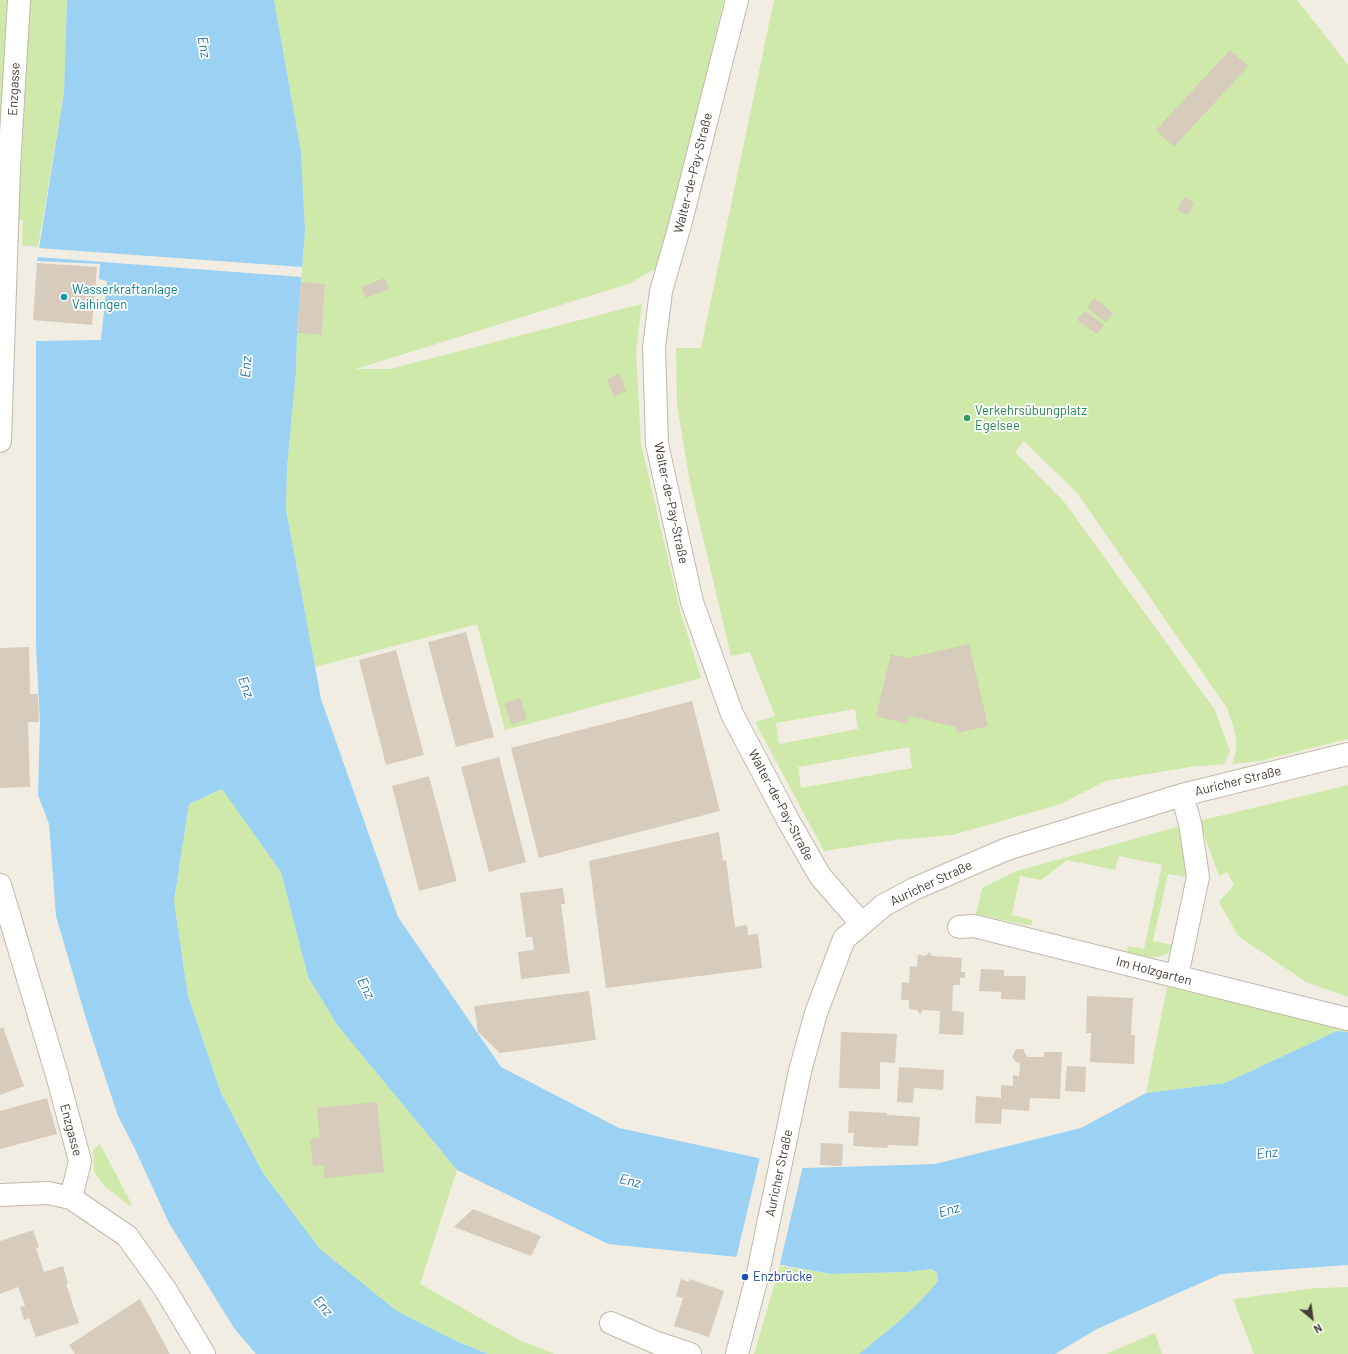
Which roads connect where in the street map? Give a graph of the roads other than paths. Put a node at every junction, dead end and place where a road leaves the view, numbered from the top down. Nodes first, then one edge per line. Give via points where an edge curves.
1 (19, 0) edge
2 (737, 0) edge
3 (0, 442) edge
4 (1348, 754) edge
5 (1182, 795) junction
6 (0, 885) edge
7 (862, 923) junction
8 (959, 927) dead end
9 (1177, 976) junction
10 (1348, 1019) edge
11 (0, 1195) edge
12 (71, 1198) junction
13 (611, 1323) dead end
14 (204, 1354) edge
15 (690, 1354) edge
16 (737, 1354) edge

1 - 3 street, Enzgasse via 9,166
2 - 7 street, Walter-de-Pay-Straße via 680,225 658,292 654,347 658,444 692,602 732,714 820,876
4 - 5 street, Auricher Straße
5 - 7 street, Auricher Straße via 1007,849 916,888 884,905
5 - 9 street via 1190,823 1198,877
6 - 12 street, Enzgasse via 80,1161
7 - 16 street, Auricher Straße via 844,939 816,1013 800,1071
8 - 9 street, Im Holzgarten via 974,926
9 - 10 street, Im Holzgarten
11 - 12 street via 48,1193
12 - 14 street via 127,1236 165,1289
13 - 15 street

